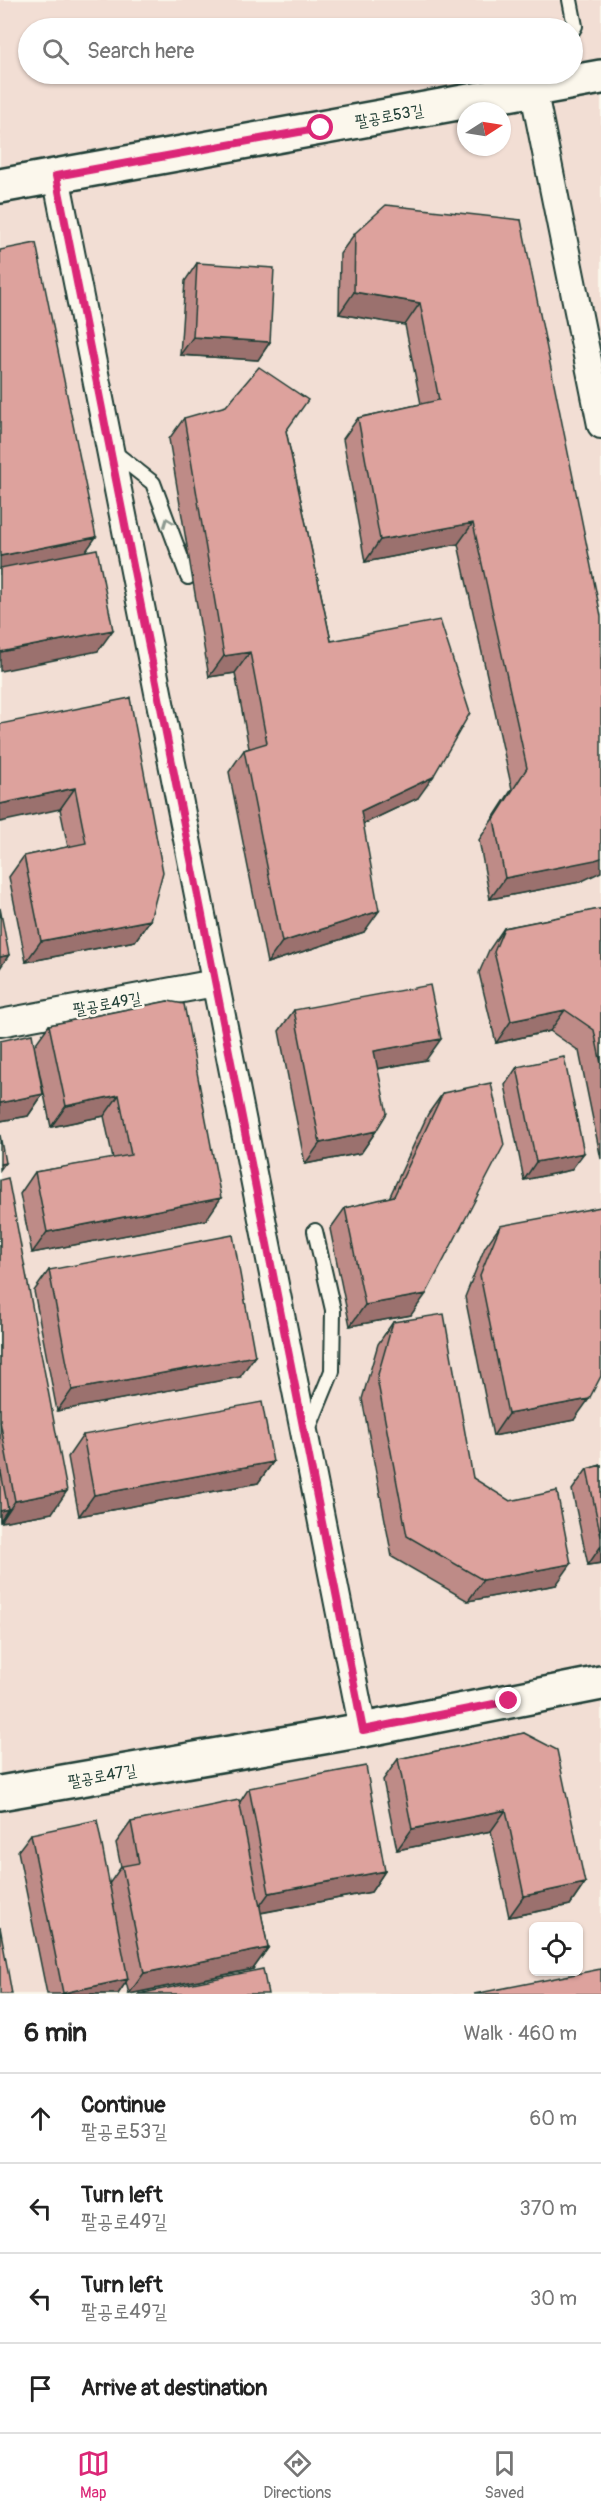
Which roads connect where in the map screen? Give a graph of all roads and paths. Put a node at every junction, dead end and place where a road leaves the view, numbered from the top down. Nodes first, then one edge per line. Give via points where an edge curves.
1 (570, 0) edge
2 (573, 18) edge
3 (601, 77) edge
4 (583, 79) edge
5 (535, 84) edge
6 (540, 84) edge
7 (56, 176) junction
8 (0, 186) edge
9 (601, 425) edge
10 (110, 448) junction
11 (188, 577) dead end
12 (215, 983) junction
13 (0, 1023) edge
14 (315, 1231) dead end
15 (305, 1438) junction
16 (601, 1683) edge
17 (363, 1730) junction
18 (0, 1793) edge

1 - 2 lane
3 - 4 street, 팔공로53길
5 - 7 street, 팔공로53길
6 - 9 street
7 - 8 street, 팔공로53길
7 - 10 street
11 -> 10 lane via 153,483
10 - 12 street
12 - 13 street, 팔공로49길
12 - 15 street
14 - 15 lane via 333,1310 332,1371
15 - 17 street
16 - 17 street
17 - 18 street, 팔공로47길

